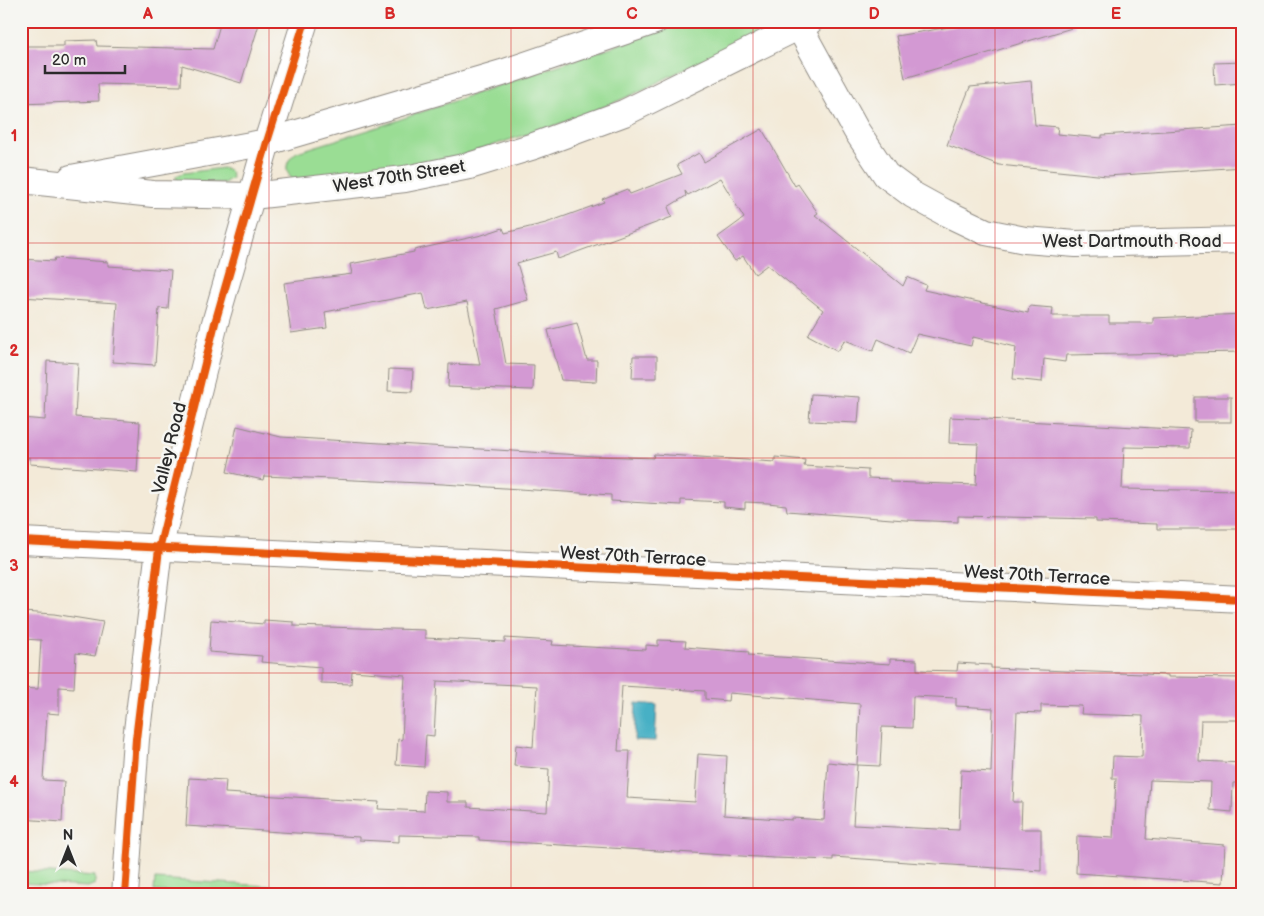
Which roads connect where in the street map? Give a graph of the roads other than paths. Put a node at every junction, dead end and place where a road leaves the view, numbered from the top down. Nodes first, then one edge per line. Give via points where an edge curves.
1 (305, 21) edge
2 (654, 21) edge
3 (802, 23) edge
4 (267, 142) junction
5 (21, 180) edge
6 (48, 182) junction
7 (252, 196) junction
8 (1243, 240) edge
9 (21, 541) edge
10 (159, 549) junction
11 (1243, 599) edge
12 (125, 895) edge

1 - 4 street, Valley Road
2 - 4 street, West 70th Street via 502,73
3 - 7 street, West 70th Street via 624,113 488,161 405,179
3 - 8 street, West Dartmouth Road via 856,130 886,175 913,195 986,232 1025,240 1076,244
4 - 6 street, West 70th Street
4 - 7 street, Valley Road
5 - 6 street, West 70th Street
6 - 7 street, West 70th Street via 153,194
7 - 10 street, Valley Road via 215,323
9 - 10 street, West 70th Terrace
10 - 11 street, West 70th Terrace
10 - 12 street, Valley Road via 136,739

